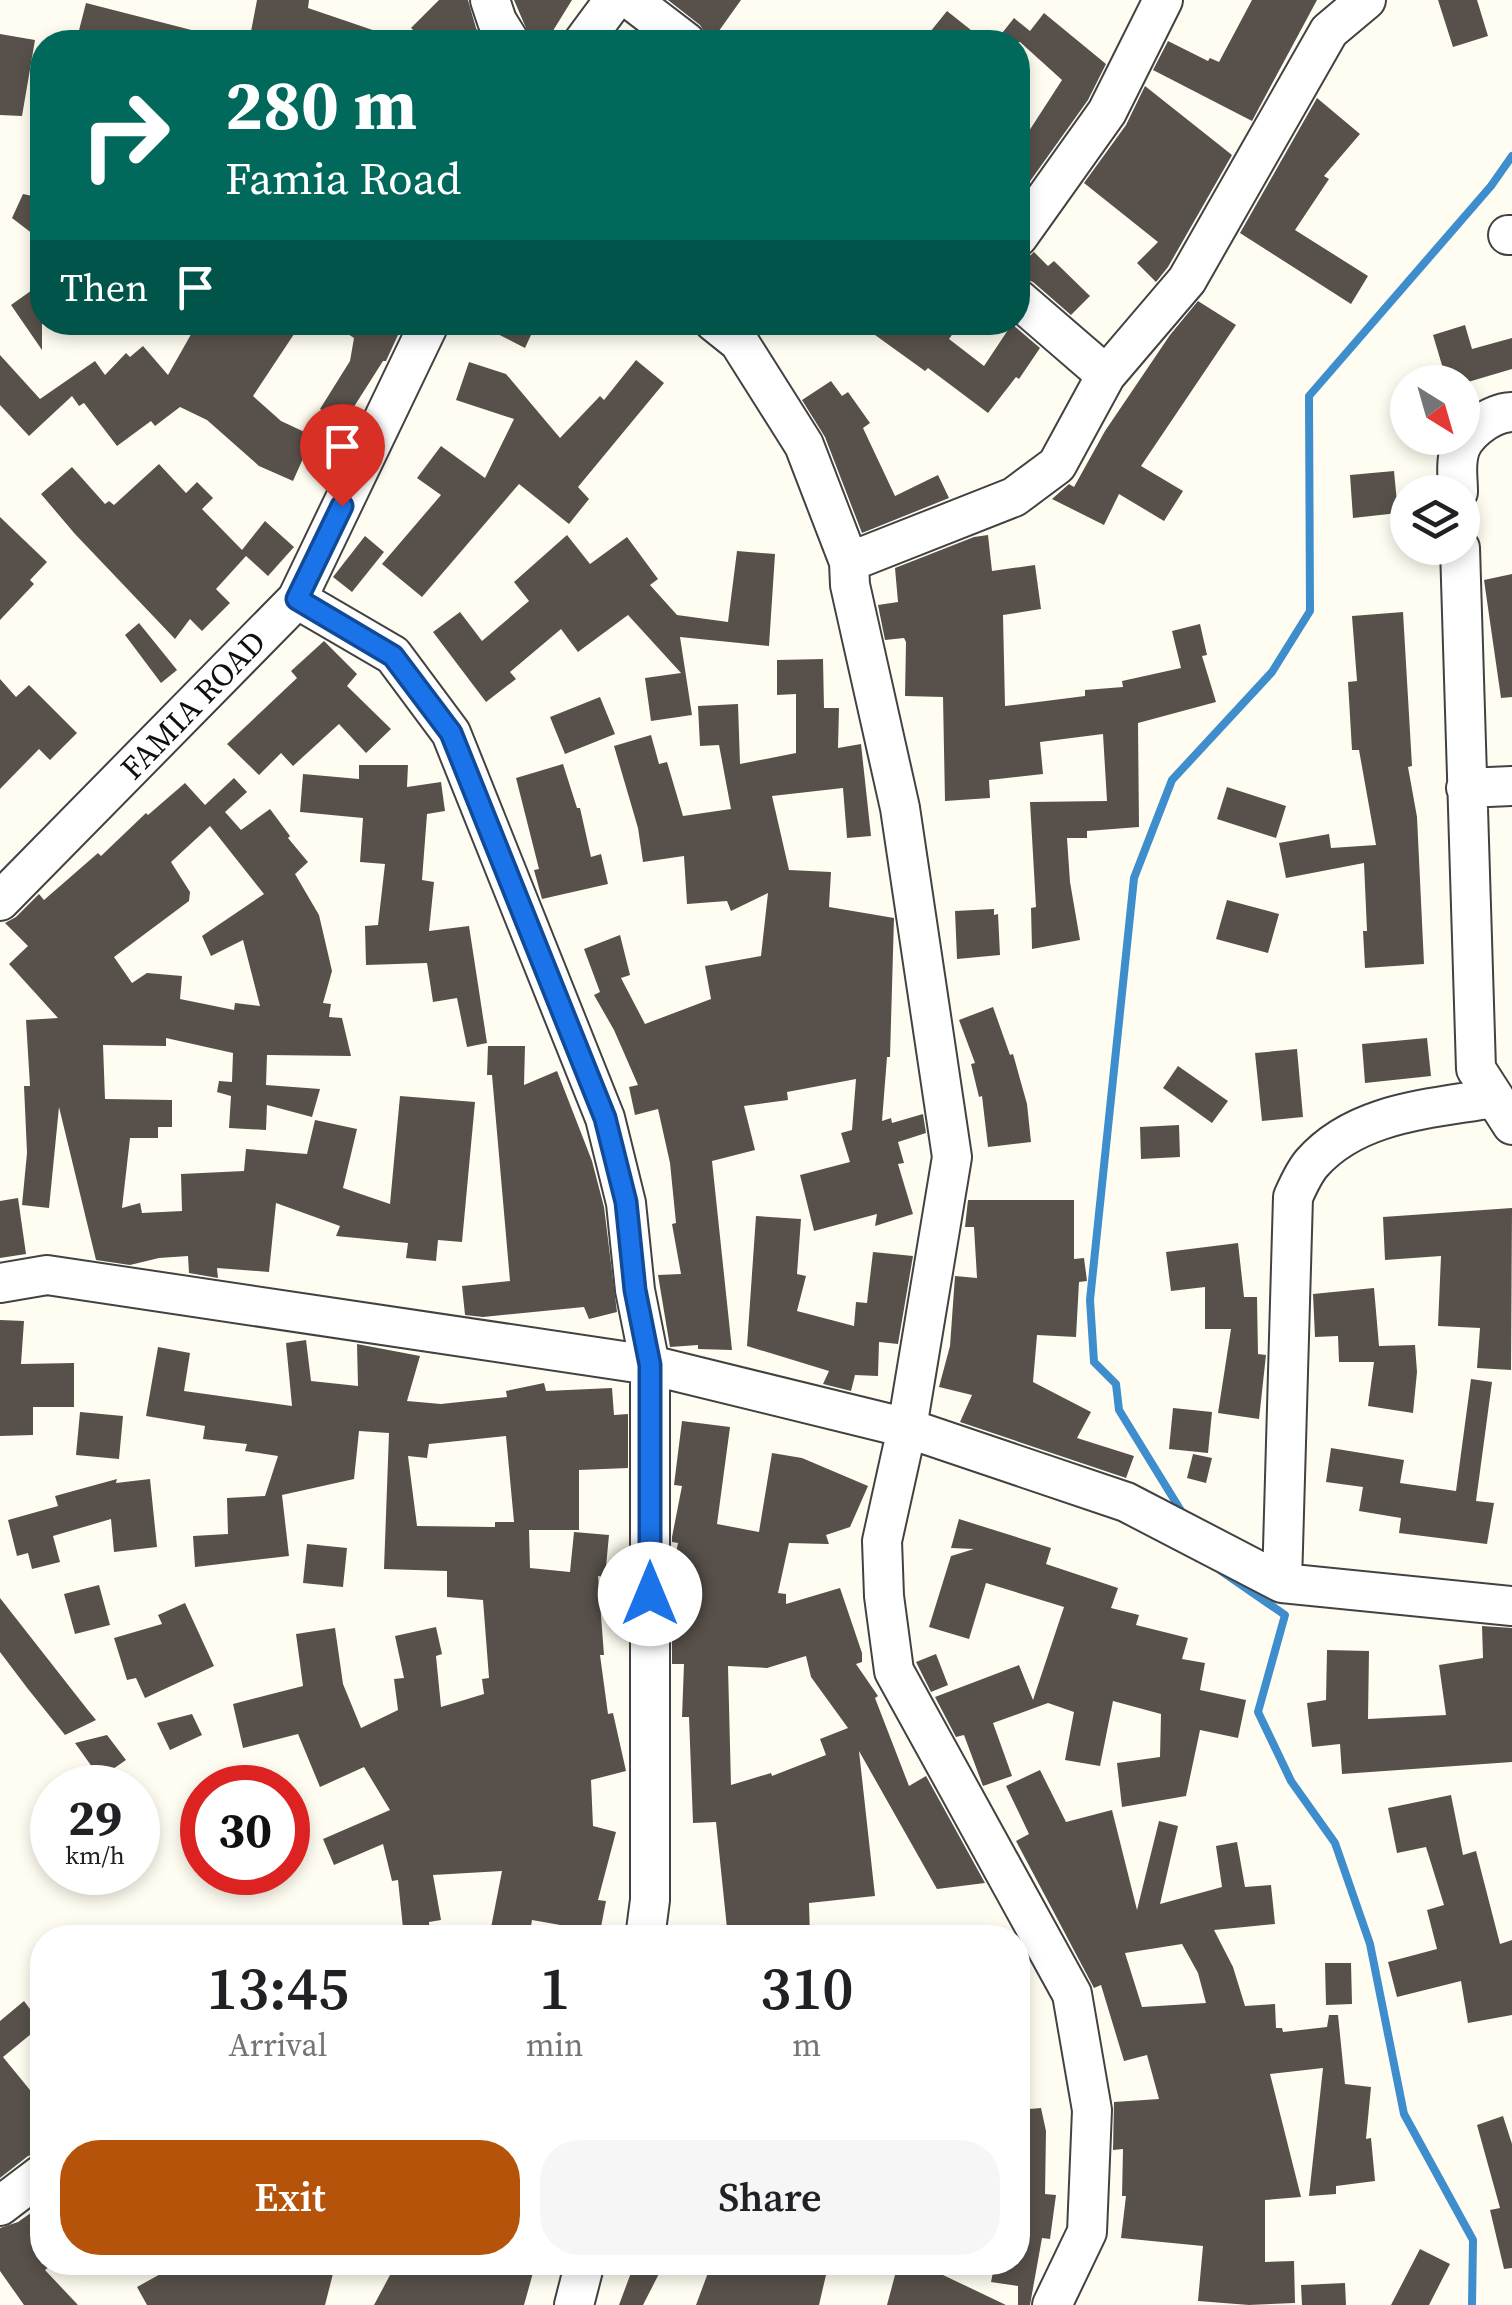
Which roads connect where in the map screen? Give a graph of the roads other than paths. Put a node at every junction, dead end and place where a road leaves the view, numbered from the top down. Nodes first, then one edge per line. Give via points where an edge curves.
1 (490, 0) edge
2 (614, 0) edge
3 (631, 0) edge
4 (1163, 0) edge
5 (1366, 0) edge
6 (502, 30) edge
7 (592, 30) edge
8 (670, 30) edge
9 (1030, 220) edge
10 (1030, 309) edge
11 (424, 335) edge
12 (730, 335) edge
13 (1106, 375) junction
14 (1512, 412) edge
15 (1458, 475) edge
16 (849, 562) junction
17 (1460, 565) edge
18 (297, 599) junction
19 (1512, 786) edge
20 (1466, 788) junction
21 (0, 901) edge
22 (1502, 1112) edge
23 (0, 1283) edge
24 (650, 1365) junction
25 (907, 1428) junction
26 (1278, 1582) junction
27 (1512, 1606) edge
28 (647, 1925) edge
29 (30, 2183) edge
30 (0, 2206) edge
31 (582, 2275) edge
32 (574, 2305) edge
33 (1052, 2305) edge

1 - 6 street
2 - 7 street
3 - 8 street
4 - 9 street via 1107,112
5 - 13 street via 1330,30 1187,280
10 - 13 street
11 - 18 street, FAMIA ROAD
12 - 16 street via 804,445
13 - 16 street via 1057,465 1014,498
14 - 15 street via 1476,427 1458,453
16 - 25 street via 900,808 952,1157
17 - 20 street
18 - 21 street, FAMIA ROAD
18 - 24 street via 393,656 451,733 605,1118 626,1202
19 - 20 street
20 - 22 street via 1476,1069
22 - 26 street via 1386,1117 1310,1164 1292,1197
23 - 24 street via 47,1274
24 - 25 street
24 - 28 street
25 - 26 street via 1126,1502
25 - 33 street via 882,1541 894,1670 1072,1994 1092,2110 1087,2232
26 - 27 street
29 - 30 street
31 - 32 street

